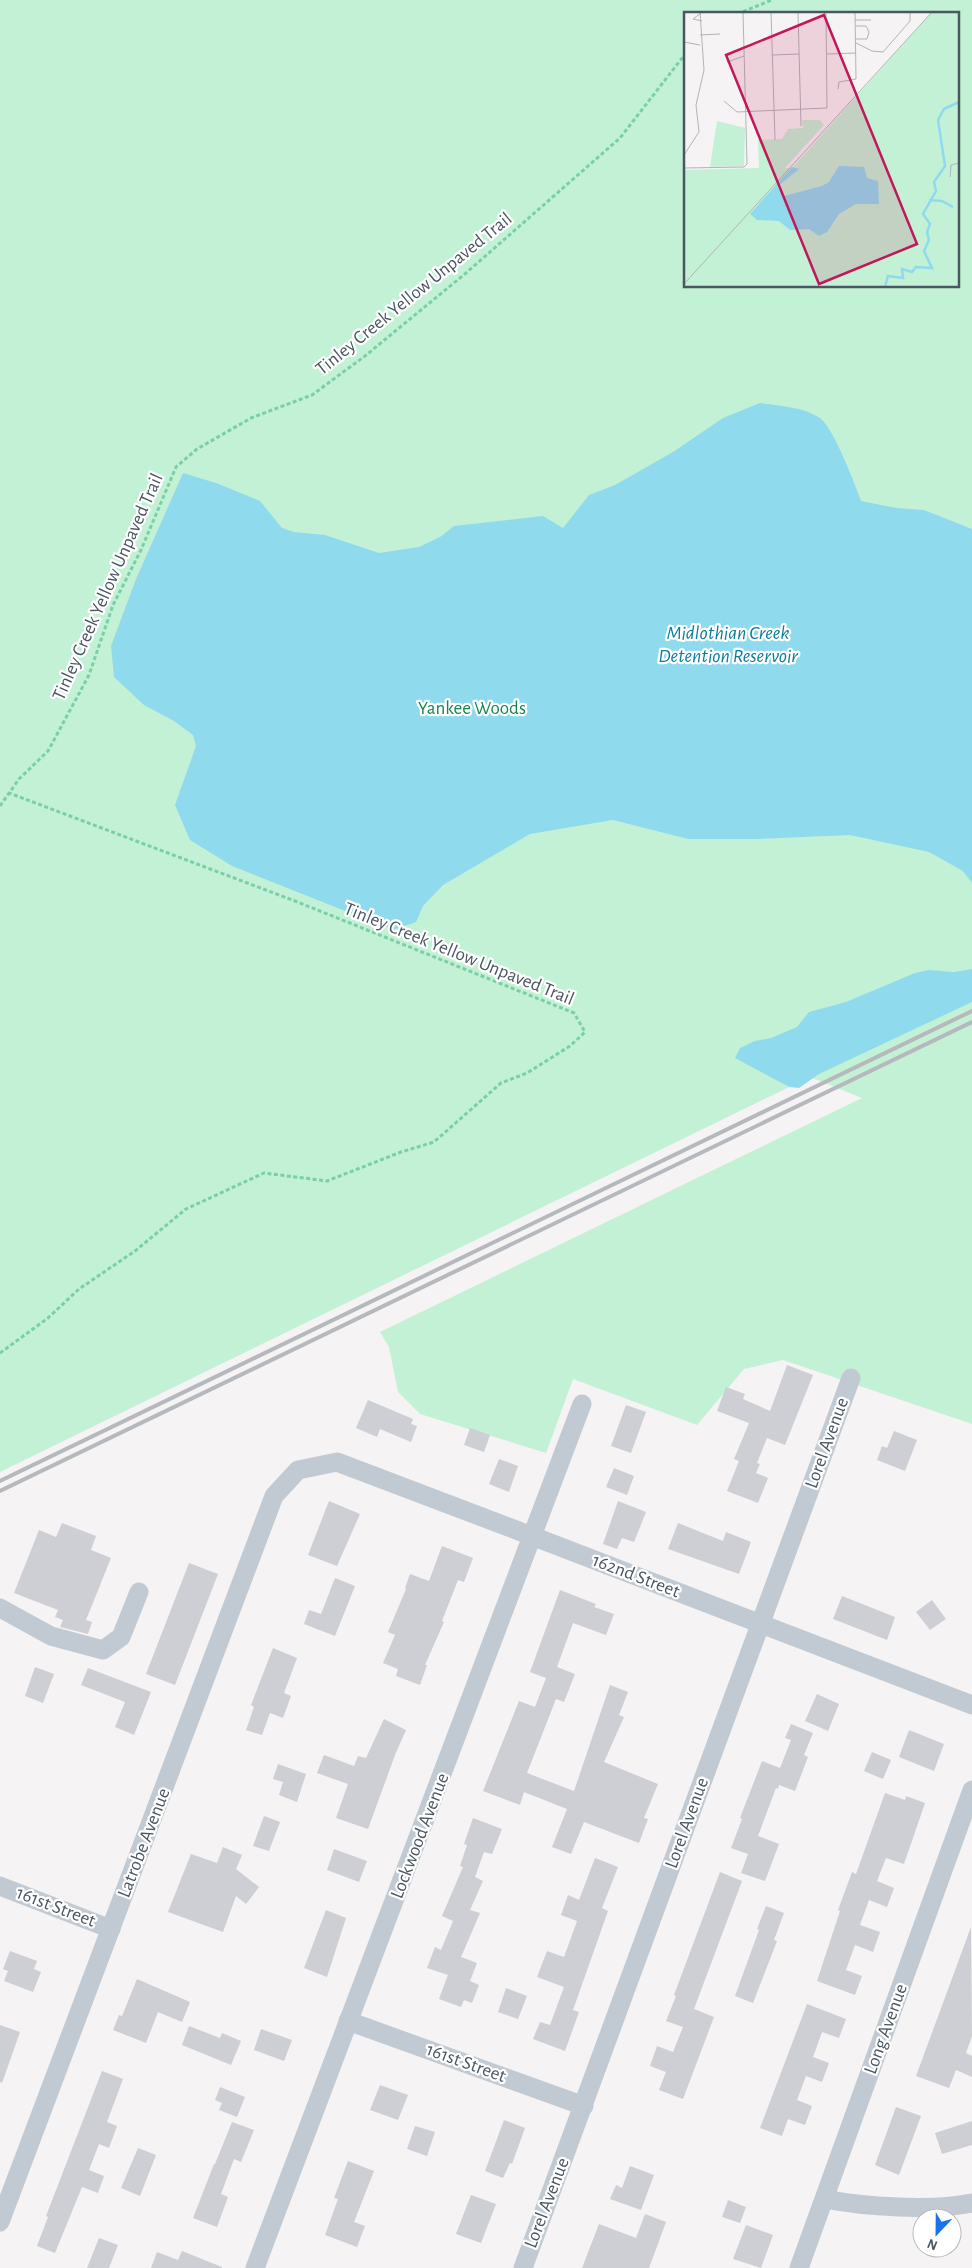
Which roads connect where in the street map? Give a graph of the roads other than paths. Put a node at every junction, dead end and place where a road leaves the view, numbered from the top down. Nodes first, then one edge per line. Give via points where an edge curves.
1 (851, 1378) dead end
2 (582, 1404) dead end
3 (298, 1470) joint
4 (532, 1536) junction
5 (139, 1592) dead end
6 (0, 1608) edge
7 (760, 1623) junction
8 (972, 1705) edge
9 (972, 1790) edge
10 (0, 1886) edge
11 (111, 1928) junction
12 (348, 2021) junction
13 (584, 2106) junction
14 (825, 2199) junction
15 (972, 2203) edge
16 (0, 2222) edge
17 (255, 2268) edge
18 (523, 2268) edge
19 (799, 2268) edge

1 - 7 street, Lorel Avenue
2 - 4 street, Lockwood Avenue
3 - 4 street, 162nd Street via 337,1462
3 - 11 street, Latrobe Avenue via 274,1496
4 - 7 street, 162nd Street
4 - 12 street, Lockwood Avenue
5 - 6 street via 121,1637 103,1650 51,1636
7 - 8 street, 162nd Street
7 - 13 street, Lorel Avenue
9 - 14 street, Long Avenue
10 - 11 street, 161st Street
11 - 16 street, Latrobe Avenue
12 - 13 street, 161st Street
12 - 17 street, Lockwood Avenue
13 - 18 street, Lorel Avenue
14 - 15 street via 870,2205 952,2207
14 - 19 street, Long Avenue

